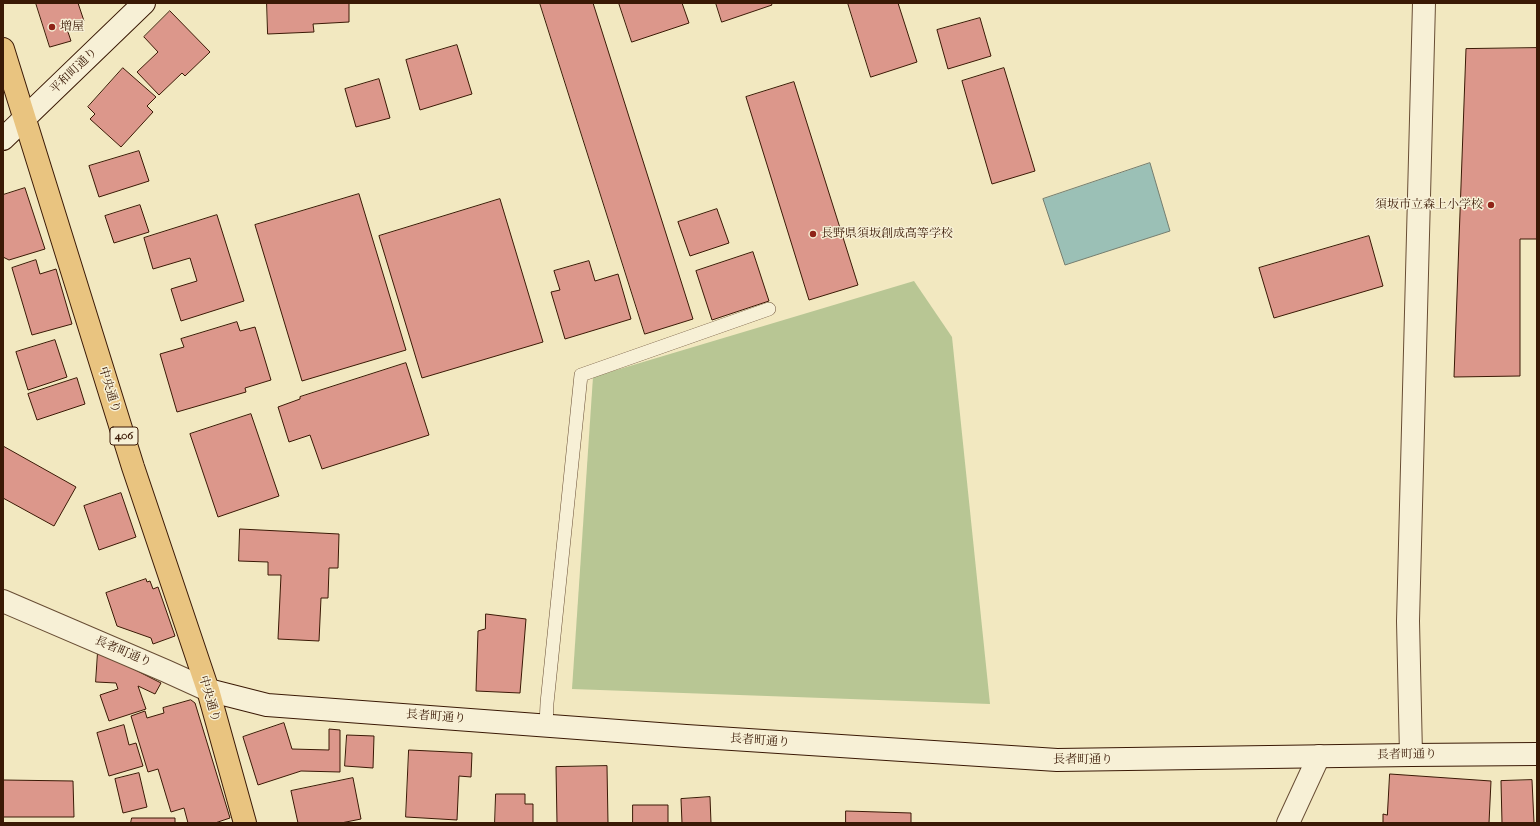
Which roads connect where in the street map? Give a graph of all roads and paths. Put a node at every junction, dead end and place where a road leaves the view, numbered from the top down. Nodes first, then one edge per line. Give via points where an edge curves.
1 (144, 3) edge
2 (1424, 3) edge
3 (3, 49) edge
4 (25, 119) junction
5 (3, 139) edge
6 (769, 309) dead end
7 (3, 601) edge
8 (208, 690) junction
9 (546, 726) junction
10 (1537, 754) edge
11 (1410, 755) junction
12 (1319, 756) junction
13 (245, 823) edge
14 (1288, 823) edge

1 - 4 street, 平和町通り
2 - 11 street via 1408,621
3 - 4 highway, 中央通り / 406
4 - 5 street, 平和町通り
4 - 8 highway, 中央通り / 406 via 133,468
6 - 9 lane via 581,375
7 - 8 street, 長者町通り
8 - 9 street, 長者町通り via 267,705
8 - 13 highway, 中央通り / 406
9 - 12 street, 長者町通り via 1057,760
10 - 11 street, 長者町通り
11 - 12 street, 長者町通り
12 - 14 street

